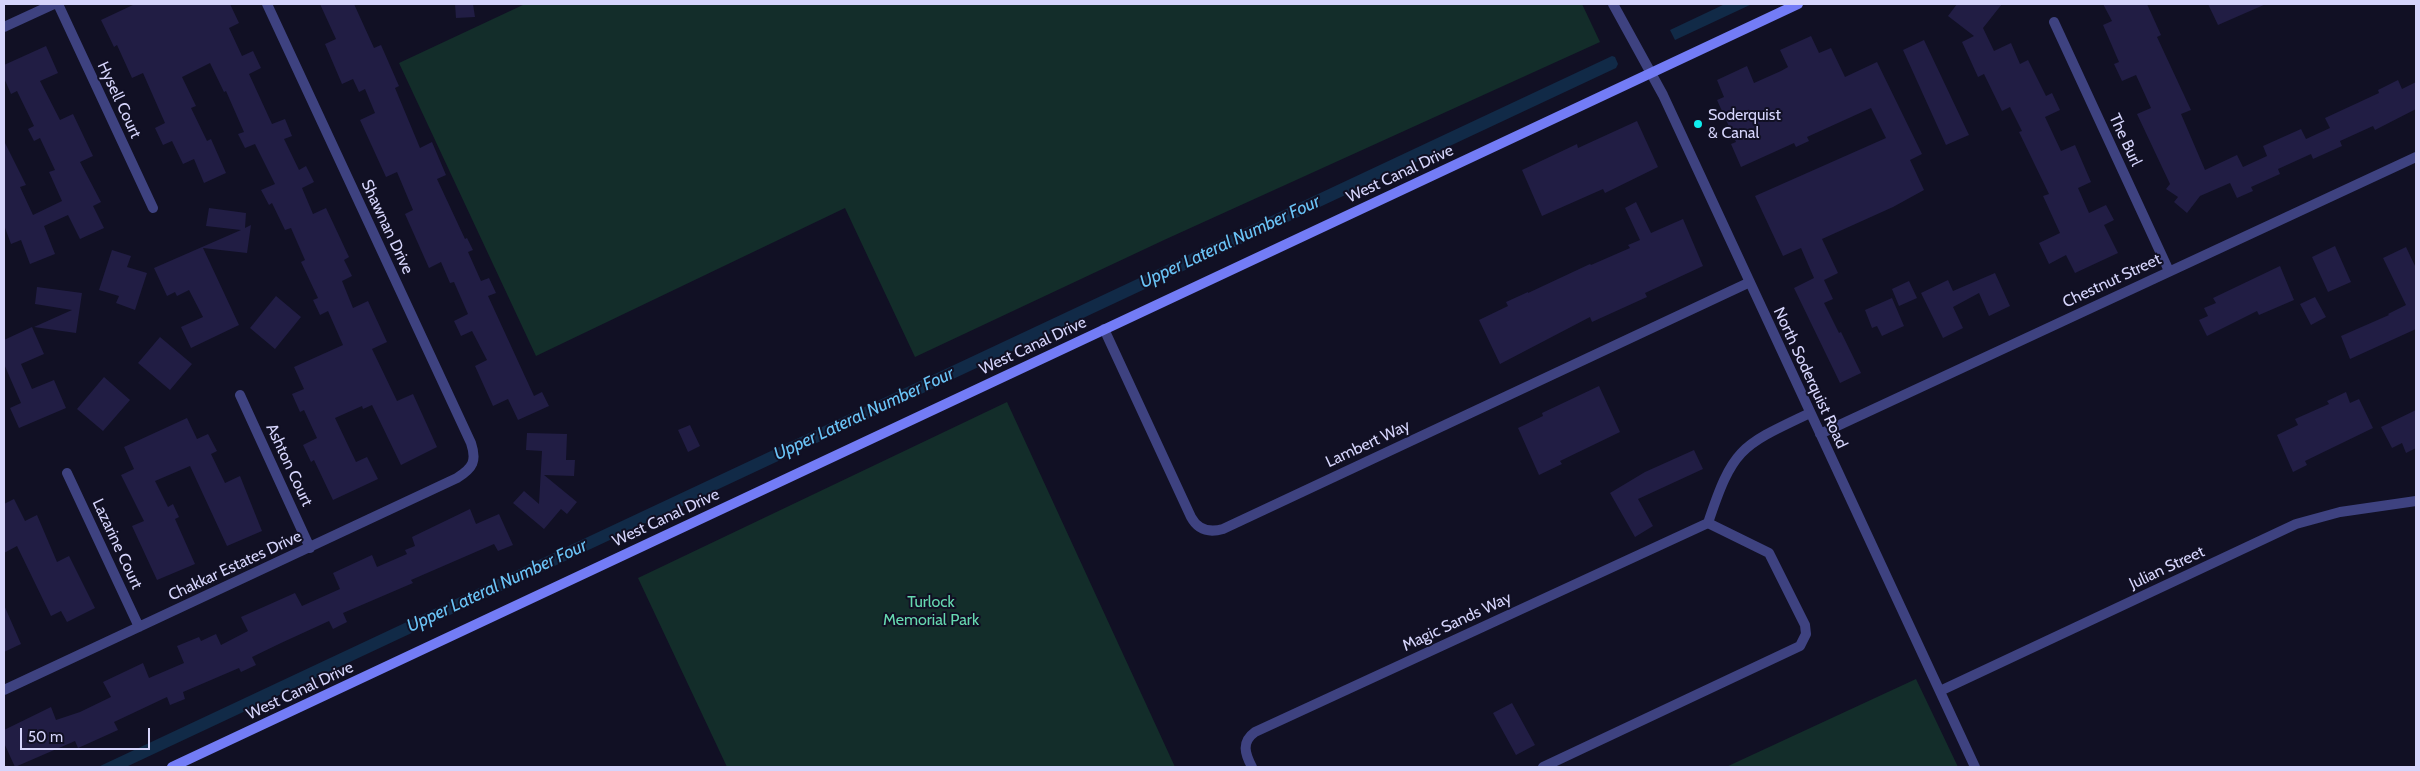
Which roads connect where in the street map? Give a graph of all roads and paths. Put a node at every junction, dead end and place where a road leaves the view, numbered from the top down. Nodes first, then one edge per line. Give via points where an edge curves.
1 (54, 4) edge
2 (58, 4) edge
3 (267, 4) edge
4 (1613, 4) edge
5 (1798, 4) edge
6 (2054, 22) dead end
7 (4, 27) edge
8 (1652, 73) junction
9 (2416, 157) edge
10 (153, 208) dead end
11 (2169, 271) junction
12 (1748, 283) junction
13 (1104, 329) junction
14 (240, 395) dead end
15 (1810, 413) junction
16 (1820, 434) junction
17 (474, 463) joint
18 (67, 473) dead end
19 (2416, 501) edge
20 (1708, 523) junction
21 (310, 548) junction
22 (139, 628) junction
23 (4, 690) edge
24 (1940, 691) junction
25 (172, 767) edge
26 (1252, 767) edge
27 (1542, 767) edge
28 (1975, 767) edge

1 - 7 street
2 - 10 street, Hysell Court
3 - 17 street, Shawnan Drive via 471,443
4 - 8 street, North Soderquist Road
5 - 8 street, West Canal Drive
6 - 11 street, The Burl
8 - 12 street, North Soderquist Road
8 - 13 street, West Canal Drive
9 - 11 street, Chestnut Street
11 - 16 street, Chestnut Street
12 - 13 street, Lambert Way via 1212,531 1199,528 1190,517
12 - 15 street, North Soderquist Road
13 - 25 street, West Canal Drive
14 - 21 street, Ashton Court
15 - 16 street, North Soderquist Road
15 - 20 street via 1743,449 1725,474
16 - 24 street, North Soderquist Road
17 - 21 street, Chakkar Estates Drive via 457,478
18 - 22 street, Lazarine Court
19 - 24 street, Julian Street via 2340,512 2296,524
20 - 26 street, Magic Sands Way via 1255,732 1245,746
20 - 27 street via 1769,553 1805,625 1806,634 1800,646
21 - 22 street, Chakkar Estates Drive
22 - 23 street, Chakkar Estates Drive
24 - 28 street, North Soderquist Road

